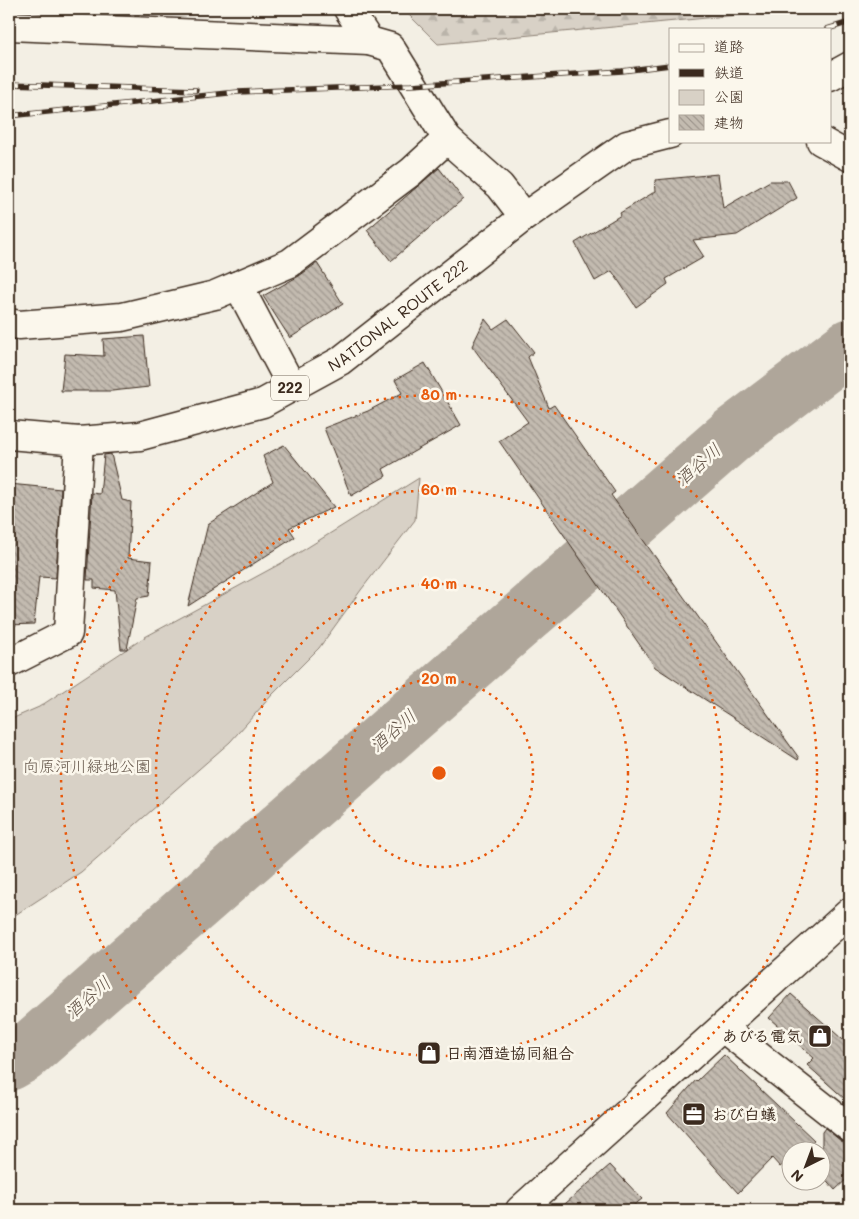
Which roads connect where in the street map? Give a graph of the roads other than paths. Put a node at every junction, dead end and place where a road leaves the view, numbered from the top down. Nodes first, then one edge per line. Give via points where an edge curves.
1 (348, 9) edge
2 (9, 26) edge
3 (368, 41) junction
4 (850, 66) edge
5 (832, 76) edge
6 (669, 134) edge
7 (447, 139) junction
8 (524, 218) junction
9 (238, 285) junction
10 (9, 323) edge
11 (292, 387) junction
12 (9, 435) edge
13 (78, 442) junction
14 (9, 662) edge
15 (850, 912) edge
16 (722, 1028) junction
17 (850, 1128) edge
18 (520, 1210) edge

1 - 3 main road
2 - 3 main road
3 - 7 main road via 390,47
4 - 5 main road
6 - 8 main road, NATIONAL ROUTE 222 / 222 via 627,145
7 - 8 main road via 500,186
7 - 9 main road via 410,172 290,263
8 - 11 main road, NATIONAL ROUTE 222 / 222 via 340,361
9 - 10 main road via 215,295 122,317 19,325
9 - 11 main road
11 - 13 main road, NATIONAL ROUTE 222 / 222 via 263,403 140,436
12 - 13 main road, NATIONAL ROUTE 222 / 222
13 - 14 main road via 68,633
15 - 16 main road
16 - 17 main road
16 - 18 main road

